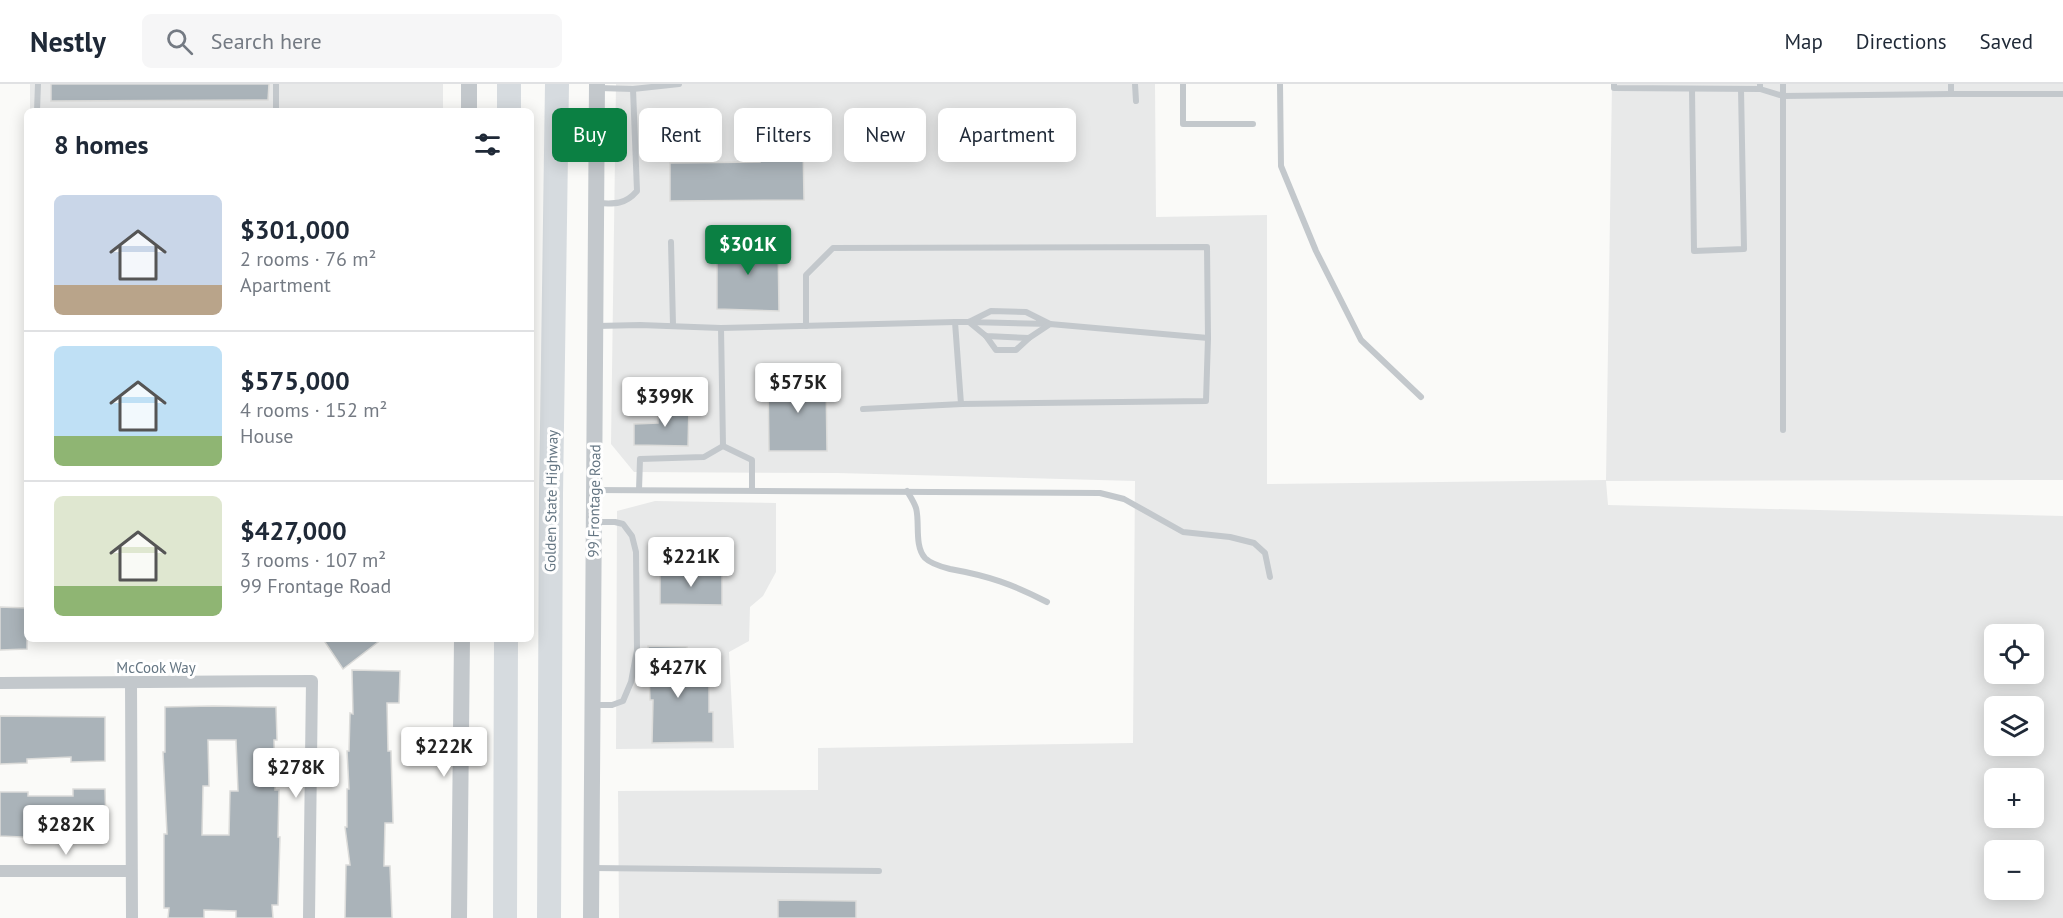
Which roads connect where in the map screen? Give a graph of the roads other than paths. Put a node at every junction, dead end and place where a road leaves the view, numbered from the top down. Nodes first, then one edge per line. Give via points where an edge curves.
1 (38, 84) edge
2 (276, 84) edge
3 (469, 84) edge
4 (509, 84) edge
5 (557, 84) edge
6 (679, 84) edge
7 (1135, 84) edge
8 (1183, 84) edge
9 (1280, 84) edge
10 (1614, 84) edge
11 (1783, 84) edge
12 (1951, 84) edge
13 (597, 86) edge
14 (1760, 87) edge
15 (633, 89) junction
16 (1692, 89) junction
17 (1741, 89) junction
18 (1951, 94) junction
19 (2063, 94) edge
20 (1783, 96) junction
21 (1136, 102) dead end
22 (37, 108) edge
23 (276, 108) edge
24 (469, 108) edge
25 (509, 108) edge
26 (1253, 124) dead end
27 (596, 203) junction
28 (671, 242) dead end
29 (955, 322) junction
30 (969, 322) junction
31 (1050, 324) junction
32 (596, 326) junction
33 (673, 326) junction
34 (806, 326) junction
35 (721, 328) junction
36 (986, 336) junction
37 (1029, 338) junction
38 (1208, 338) junction
39 (1421, 397) dead end
40 (962, 404) junction
41 (863, 409) dead end
42 (1783, 430) dead end
43 (723, 446) junction
44 (593, 490) junction
45 (639, 490) junction
46 (752, 490) junction
47 (908, 491) junction
48 (593, 522) junction
49 (1270, 577) dead end
50 (1047, 602) dead end
51 (462, 642) edge
52 (506, 642) edge
53 (131, 682) junction
54 (0, 683) edge
55 (592, 705) junction
56 (592, 868) junction
57 (0, 871) edge
58 (131, 871) junction
59 (879, 871) dead end
60 (132, 918) edge
61 (309, 918) edge
62 (459, 918) edge
63 (505, 918) edge
64 (549, 918) edge
65 (591, 918) edge

1 - 22 lane
2 - 23 lane
3 - 24 street
4 - 25 highway
5 - 64 highway, Golden State Highway
6 - 15 lane
7 - 21 lane
8 - 26 lane via 1183,124
9 - 39 lane via 1281,166 1316,251 1361,340
10 - 16 lane via 1614,88
11 - 20 lane
12 - 18 lane
13 - 15 lane
13 - 27 street, 99 Frontage Road
14 - 17 lane
14 - 20 lane
15 - 27 lane via 637,190 619,204
16 - 17 lane
16 - 17 lane via 1694,251 1744,249
18 - 19 lane
18 - 20 lane
20 - 42 lane
27 - 32 street, 99 Frontage Road
28 - 33 lane
29 - 30 lane
29 - 34 lane
29 - 40 lane
30 - 31 lane
30 - 31 lane via 991,311 1003,311 1026,312
30 - 36 lane
31 - 37 lane
31 - 38 lane
32 - 33 lane
32 - 44 street, 99 Frontage Road
33 - 35 lane
34 - 35 lane
34 - 38 lane via 806,274 833,248 1207,247
35 - 43 lane
36 - 37 lane
36 - 37 lane via 996,350 1016,350
38 - 40 lane via 1206,400
40 - 41 lane
43 - 45 lane via 704,457 640,459
43 - 46 lane via 752,460
44 - 45 lane
44 - 48 street, 99 Frontage Road
45 - 46 lane
46 - 47 lane
47 - 49 lane via 1100,493 1124,499 1183,532 1254,543 1265,553
47 - 50 lane via 916,507 924,557 944,567 1010,584
48 - 55 street, 99 Frontage Road
48 - 55 lane via 623,524 632,536 636,552 637,650 631,682 622,701
51 - 62 street
52 - 63 highway
53 - 54 street, McCook Way
53 - 58 street
53 - 61 street, McCook Way via 312,681
55 - 56 street, 99 Frontage Road
56 - 59 lane
56 - 65 street, 99 Frontage Road
57 - 58 street
58 - 60 street

